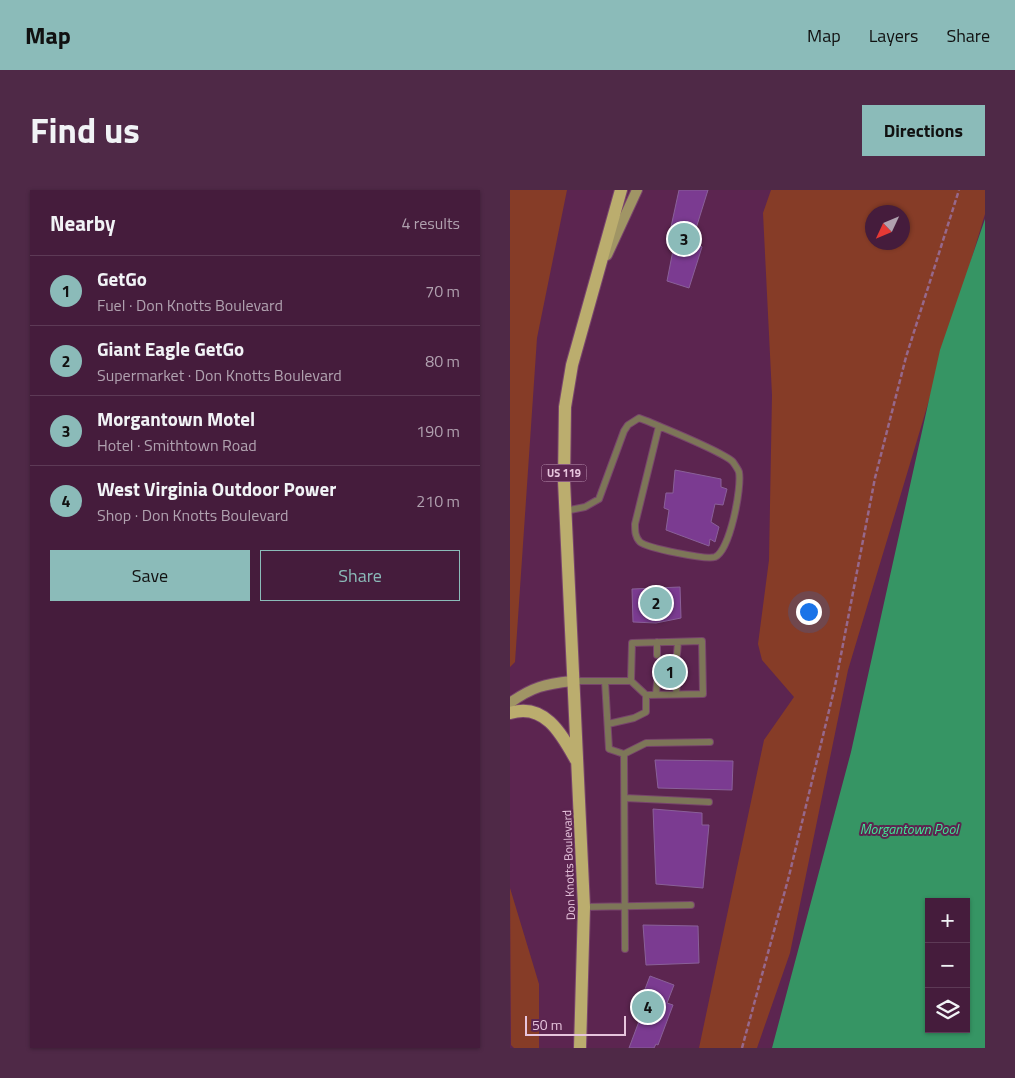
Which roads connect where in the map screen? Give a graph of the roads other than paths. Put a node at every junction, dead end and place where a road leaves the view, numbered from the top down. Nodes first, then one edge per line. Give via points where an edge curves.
1 (621, 190) edge
2 (637, 190) edge
3 (600, 268) junction
4 (659, 426) junction
5 (565, 511) junction
6 (657, 642) junction
7 (678, 642) junction
8 (677, 654) dead end
9 (657, 655) dead end
10 (631, 680) junction
11 (572, 681) junction
12 (605, 681) junction
13 (657, 682) dead end
14 (676, 682) dead end
15 (676, 694) junction
16 (646, 695) junction
17 (656, 695) junction
18 (510, 703) edge
19 (510, 713) edge
20 (608, 724) junction
21 (710, 742) dead end
22 (624, 754) junction
23 (578, 763) junction
24 (625, 798) junction
25 (709, 802) dead end
26 (624, 905) junction
27 (691, 905) dead end
28 (584, 907) junction
29 (625, 949) dead end
30 (580, 1048) edge

1 - 3 main road, US 119
2 - 3 main road
3 - 5 main road, US 119 via 579,337 567,398
4 - 4 lane via 728,458 739,471 728,542 714,558 646,545 635,534
4 - 5 lane via 639,418 628,425 598,499 585,507
5 - 11 main road, US 119
6 - 7 lane
6 - 9 lane
6 - 10 lane via 632,643
7 - 8 lane
7 - 15 lane via 702,641 703,694
10 - 12 lane
10 - 16 lane
11 - 12 lane
11 - 18 main road via 544,684
11 - 23 main road, Don Knotts Boulevard / US 119
12 - 20 lane
13 - 17 lane
14 - 15 lane
15 - 17 lane
16 - 17 lane
16 - 20 lane via 646,712
19 - 23 main road via 542,715 562,735
20 - 22 lane via 609,749
21 - 22 lane via 646,744
22 - 24 lane
23 - 28 main road, Don Knotts Boulevard / US 119
24 - 25 lane
24 - 26 lane
26 - 27 lane
26 - 28 lane
26 - 29 lane
28 - 30 main road, Don Knotts Boulevard / US 119

